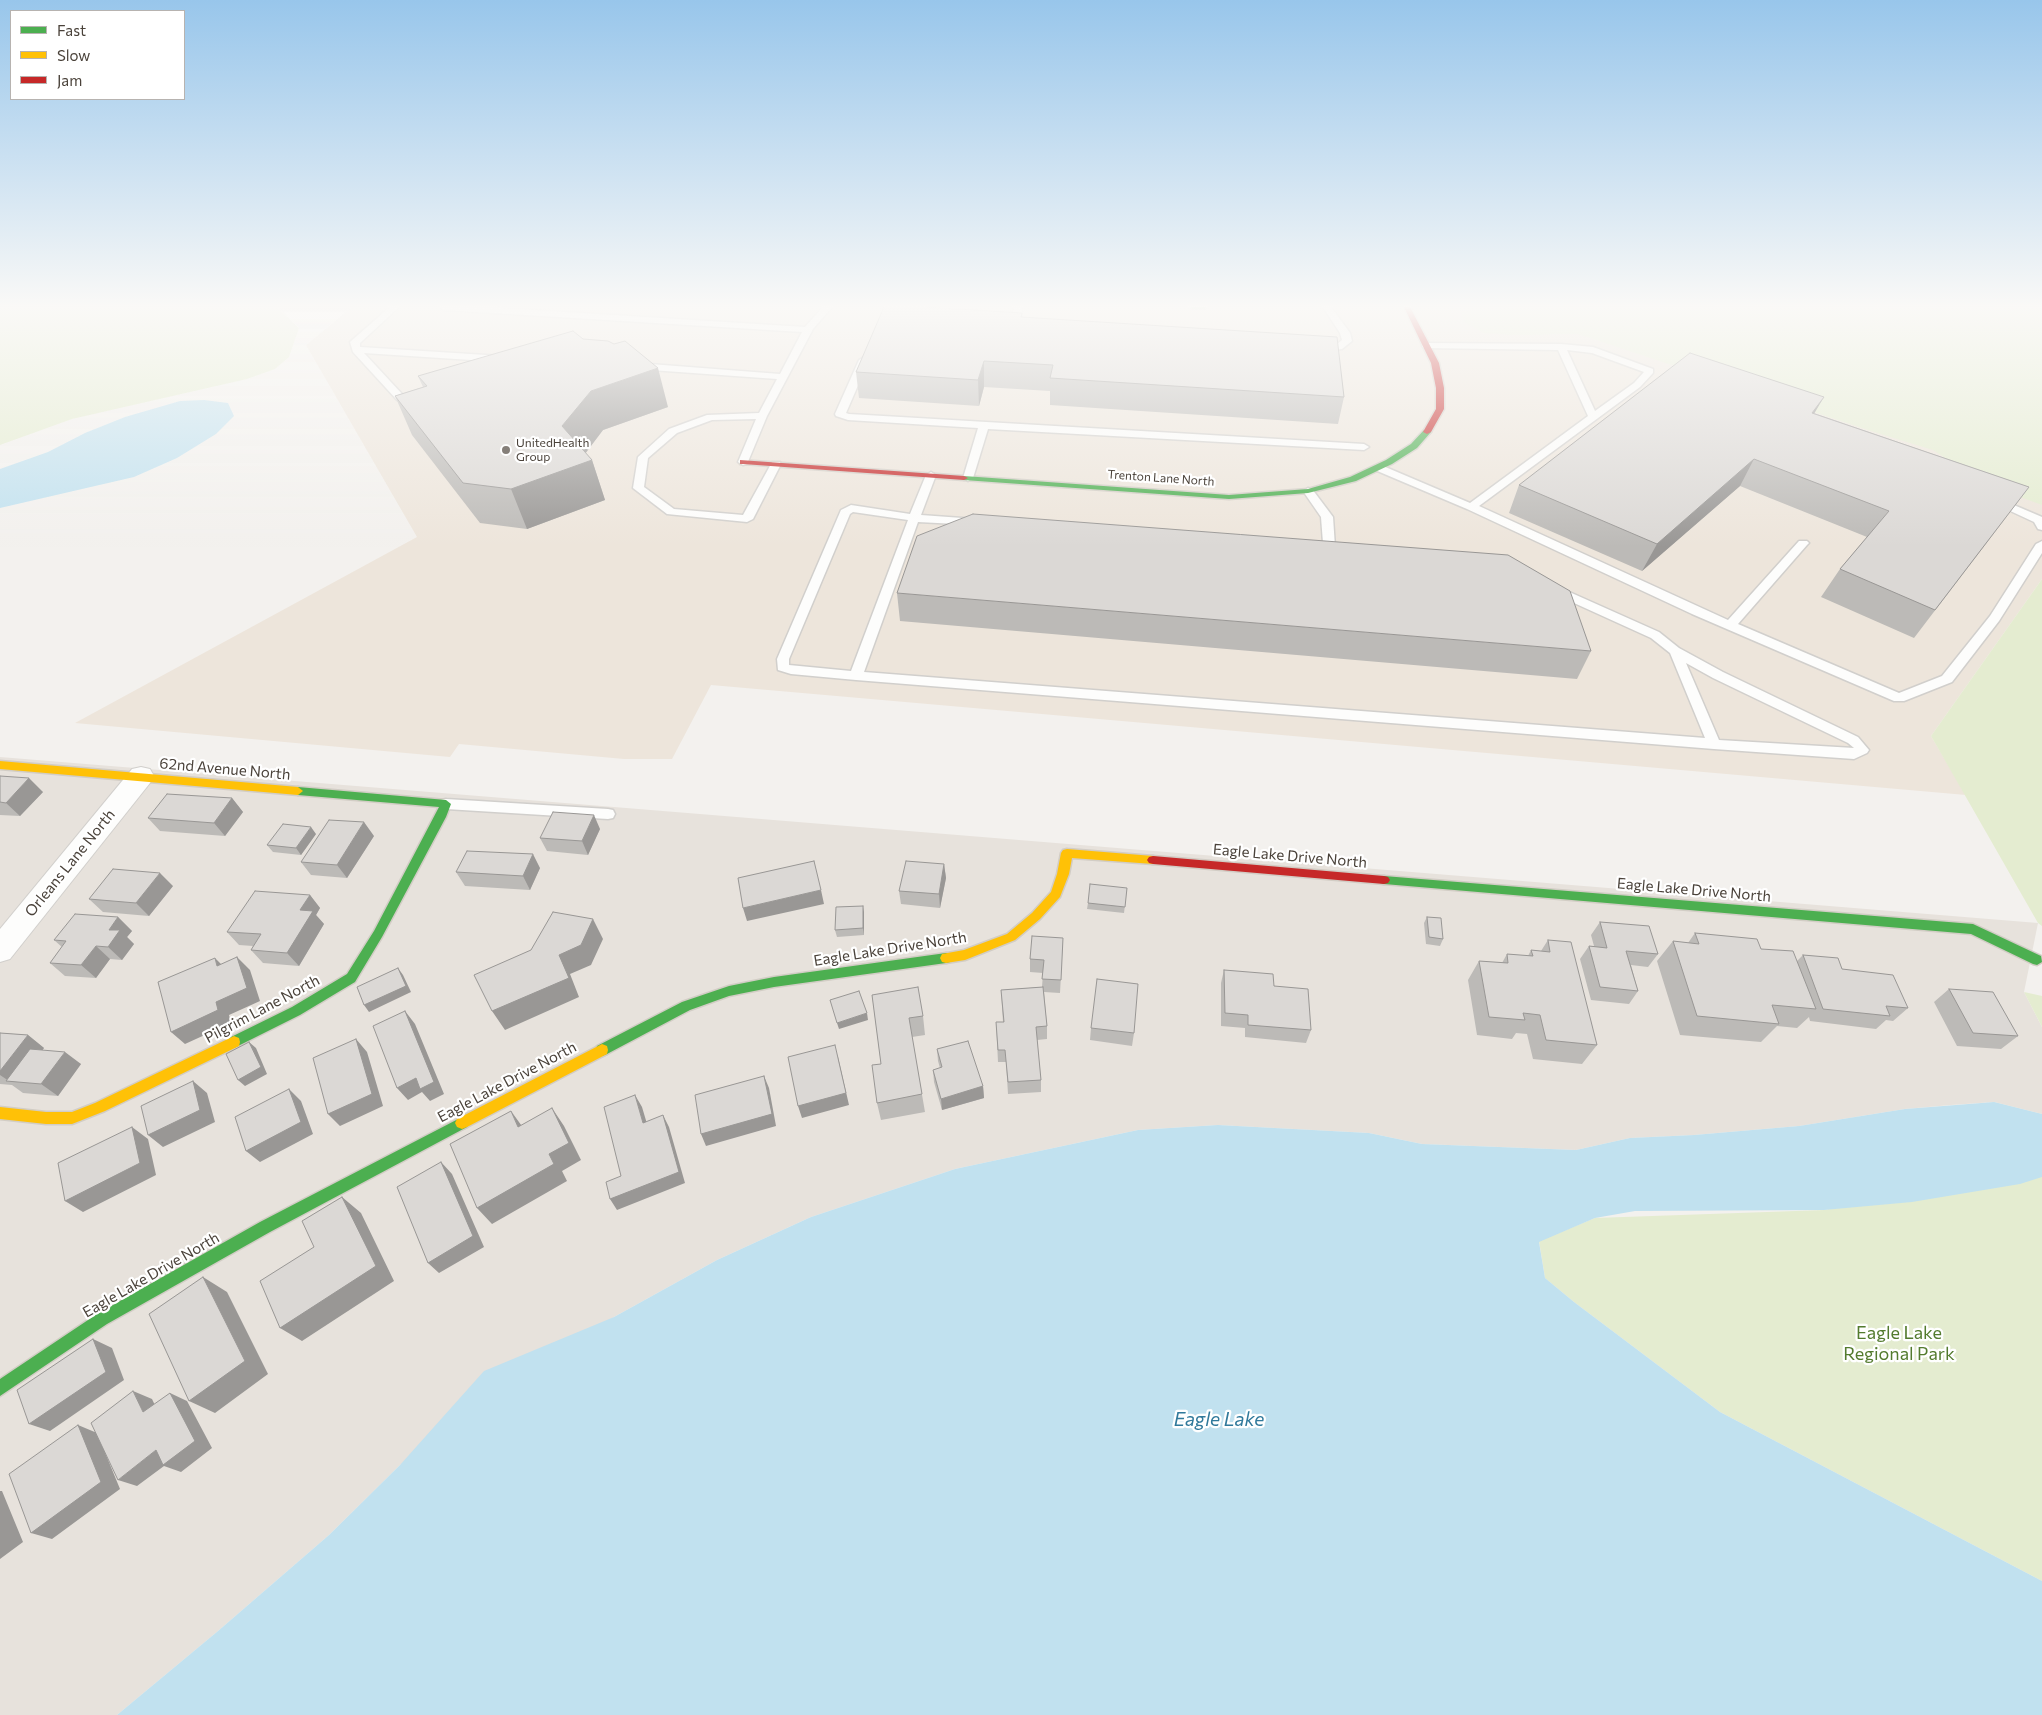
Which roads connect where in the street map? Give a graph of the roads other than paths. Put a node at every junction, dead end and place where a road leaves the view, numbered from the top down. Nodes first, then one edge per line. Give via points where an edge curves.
1 (390, 387) edge
2 (778, 387) edge
3 (852, 387) edge
4 (1440, 387) edge
5 (1579, 387) edge
6 (1633, 387) edge
7 (430, 401) edge
8 (762, 416) junction
9 (1593, 417) junction
10 (984, 426) junction
11 (1364, 447) dead end
12 (742, 462) joint
13 (776, 464) junction
14 (1379, 468) junction
15 (931, 475) junction
16 (968, 478) junction
17 (1308, 491) junction
18 (1983, 495) edge
19 (1471, 507) junction
20 (914, 518) junction
21 (993, 523) edge
22 (2042, 527) edge
23 (1803, 543) dead end
24 (2042, 544) edge
25 (1300, 545) edge
26 (1543, 584) edge
27 (1730, 625) junction
28 (1675, 651) junction
29 (856, 676) junction
30 (1714, 744) junction
31 (0, 765) edge
32 (140, 776) junction
33 (446, 804) junction
34 (608, 814) dead end
35 (0, 950) edge
36 (2037, 960) dead end
37 (0, 1113) edge
38 (0, 1388) edge

1 - 7 lane via 400,398
2 - 8 lane
3 - 10 lane via 840,414 848,417
4 - 14 street, Trenton Lane North via 1440,409 1430,428 1414,446
5 - 9 lane
6 - 9 lane
8 - 12 lane
8 - 13 lane via 711,417 673,431 643,458 638,488 671,512 747,519
9 - 19 lane
10 - 11 lane
10 - 16 lane
12 - 13 street, Trenton Lane North
13 - 15 street, Trenton Lane North
14 - 17 street, Trenton Lane North
14 - 19 lane
15 - 16 street, Trenton Lane North
15 - 20 lane
16 - 17 street, Trenton Lane North via 1229,497
17 - 25 lane via 1327,517 1334,547
18 - 22 lane via 2039,520
19 - 27 lane
20 - 21 lane
20 - 29 lane
20 - 29 lane via 851,508 845,512 783,659 783,667 791,670
23 - 27 lane
24 - 27 lane via 1995,618 1947,679 1899,698
26 - 28 lane via 1655,635
28 - 30 lane
28 - 30 lane via 1853,740 1862,750 1854,754
29 - 30 lane
31 - 32 street, 62nd Avenue North
32 - 33 street, 62nd Avenue North
32 - 35 street, Orleans Lane North
33 - 34 lane
33 - 37 street, Pilgrim Lane North via 351,978 296,1011 72,1118
36 - 38 street, Eagle Lake Drive North via 1973,929 1067,852 1056,894 1011,936 965,955 774,982 730,991 686,1006 265,1227 102,1319

